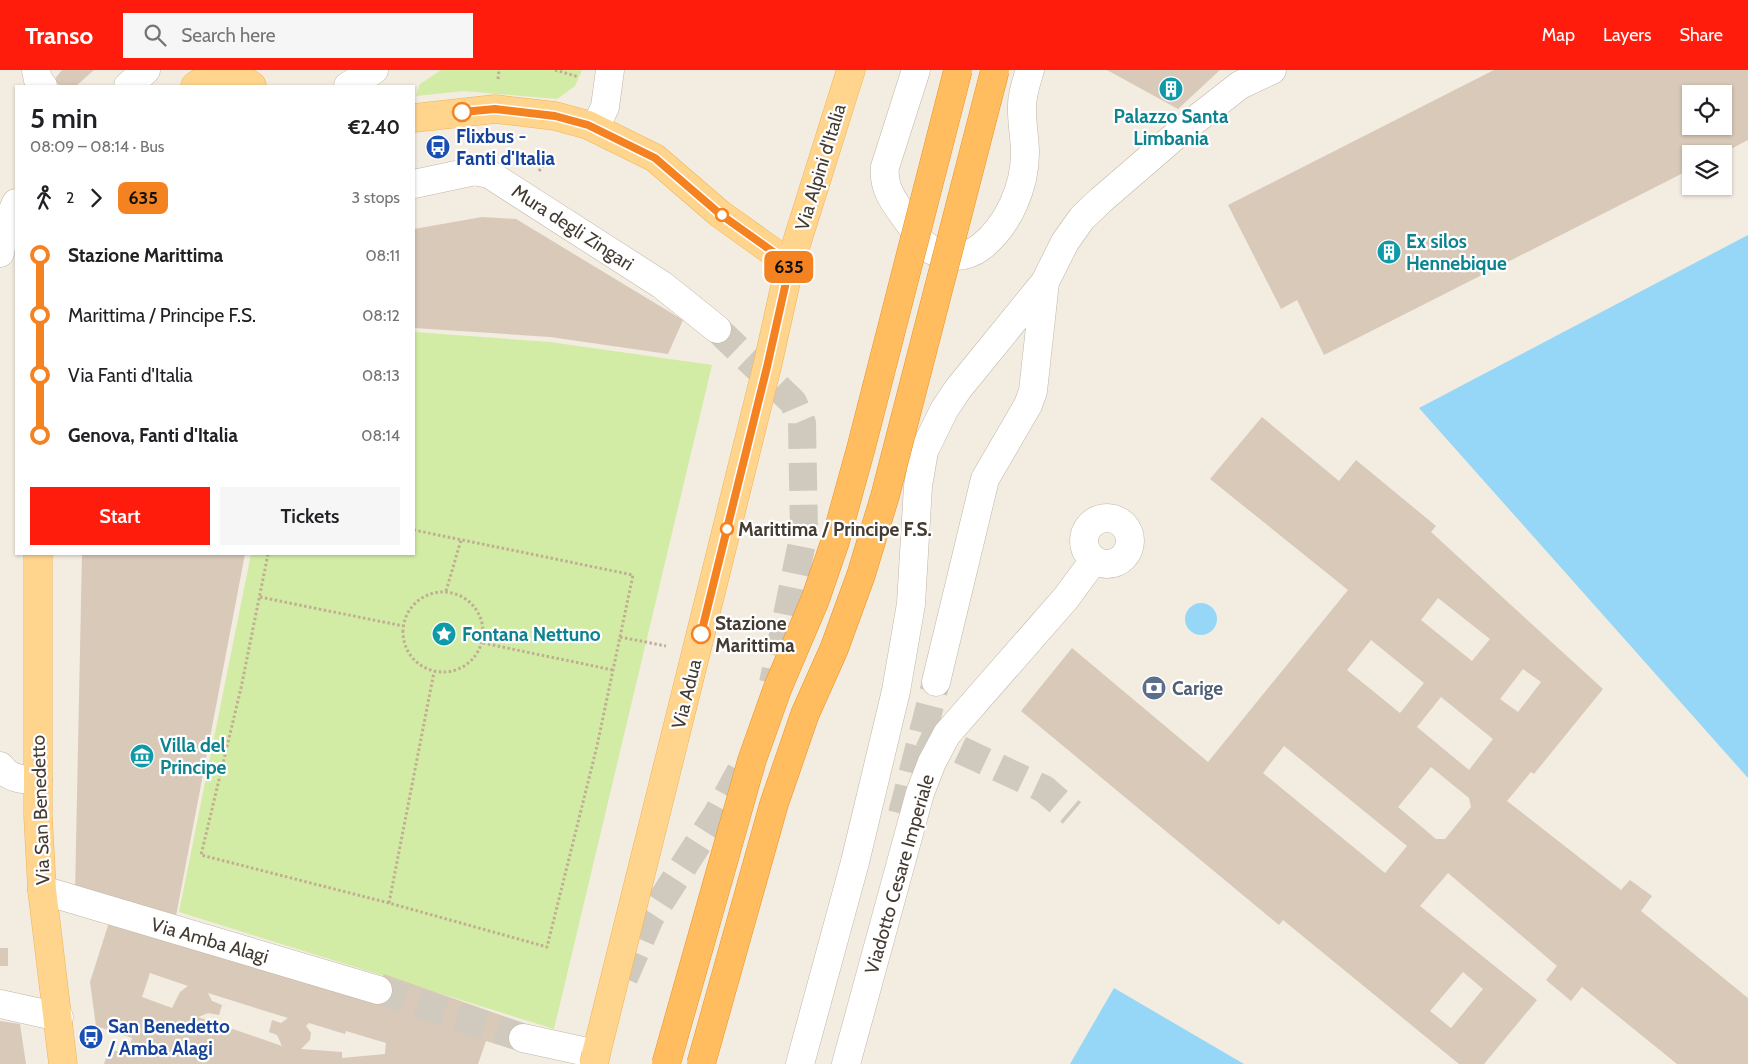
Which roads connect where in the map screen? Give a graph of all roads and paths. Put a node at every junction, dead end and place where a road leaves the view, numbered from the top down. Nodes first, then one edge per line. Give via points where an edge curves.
1 (146, 70) edge
2 (259, 70) edge
3 (374, 70) edge
4 (610, 70) edge
5 (851, 70) edge
6 (916, 70) edge
7 (946, 70) edge
8 (958, 70) edge
9 (995, 70) edge
10 (1030, 70) edge
11 (1272, 70) edge
12 (208, 78) edge
13 (129, 85) edge
14 (251, 85) edge
15 (253, 85) edge
16 (350, 85) edge
17 (415, 118) edge
18 (594, 128) junction
19 (415, 184) edge
20 (10, 203) edge
21 (912, 227) junction
22 (2, 242) edge
23 (790, 264) junction
24 (1045, 282) junction
25 (718, 329) tunnel mouth
26 (415, 530) edge
27 (461, 540) junction
28 (38, 555) edge
29 (268, 555) edge
30 (1094, 560) junction
31 (446, 591) junction
32 (260, 597) junction
33 (403, 626) junction
34 (620, 637) junction
35 (483, 643) junction
36 (666, 646) dead end
37 (613, 670) junction
38 (434, 672) junction
39 (936, 682) tunnel mouth
40 (0, 766) edge
41 (38, 780) junction
42 (42, 890) junction
43 (389, 903) junction
44 (378, 990) tunnel mouth
45 (0, 1004) edge
46 (59, 1017) junction
47 (523, 1038) tunnel mouth
48 (595, 1059) edge
49 (63, 1064) edge
50 (666, 1064) edge
51 (702, 1064) edge
52 (800, 1064) edge
53 (846, 1064) edge

1 - 13 street
2 - 15 street
3 - 16 street
4 - 18 street via 605,107
5 - 23 main road, Via Alpini d'Italia
6 - 21 street via 885,167 884,180
7 - 21 street via 910,210
8 - 50 highway, bridge via 835,542 752,760
9 - 51 highway, bridge via 861,575 834,649 805,714 774,804
10 - 21 street via 1022,110 1023,171 1009,213 998,230 976,250 954,257 925,246
11 - 24 street via 1240,85 1100,200 1065,242
12 - 14 main road via 234,77
17 - 18 main road via 495,109 555,116
18 - 23 main road via 655,158 720,214
19 - 25 street, Mura degli Zingari via 475,171 490,174 662,285
20 - 22 street
23 - 48 main road, Via Adua
24 - 39 street via 1033,391 985,479
24 - 52 street via 958,389 924,451 918,486 911,604 896,691 855,862
26 - 27 path
27 - 31 path
27 - 34 path via 633,575
28 - 41 main road, Via San Benedetto
29 - 32 path
30 - 30 street via 1084,542 1088,520 1113,519 1126,528 1128,551 1117,562
30 - 53 street, Viadotto Cesare Imperiale via 1066,598 947,734 932,762 920,793
31 - 33 path via 426,594 410,607
31 - 35 path via 469,599 482,619
32 - 33 path
32 - 43 path via 201,855
33 - 38 path via 405,646 416,662
34 - 36 path
34 - 37 path
35 - 37 path
35 - 38 path via 473,661 455,671
37 - 43 path via 547,947
38 - 43 path
40 - 41 street via 4,772 20,780
41 - 42 main road, Via San Benedetto
42 - 44 street, Via Amba Alagi
42 - 46 main road, Via San Benedetto
45 - 46 street
46 - 49 main road, Via San Benedetto
47 - 48 street

